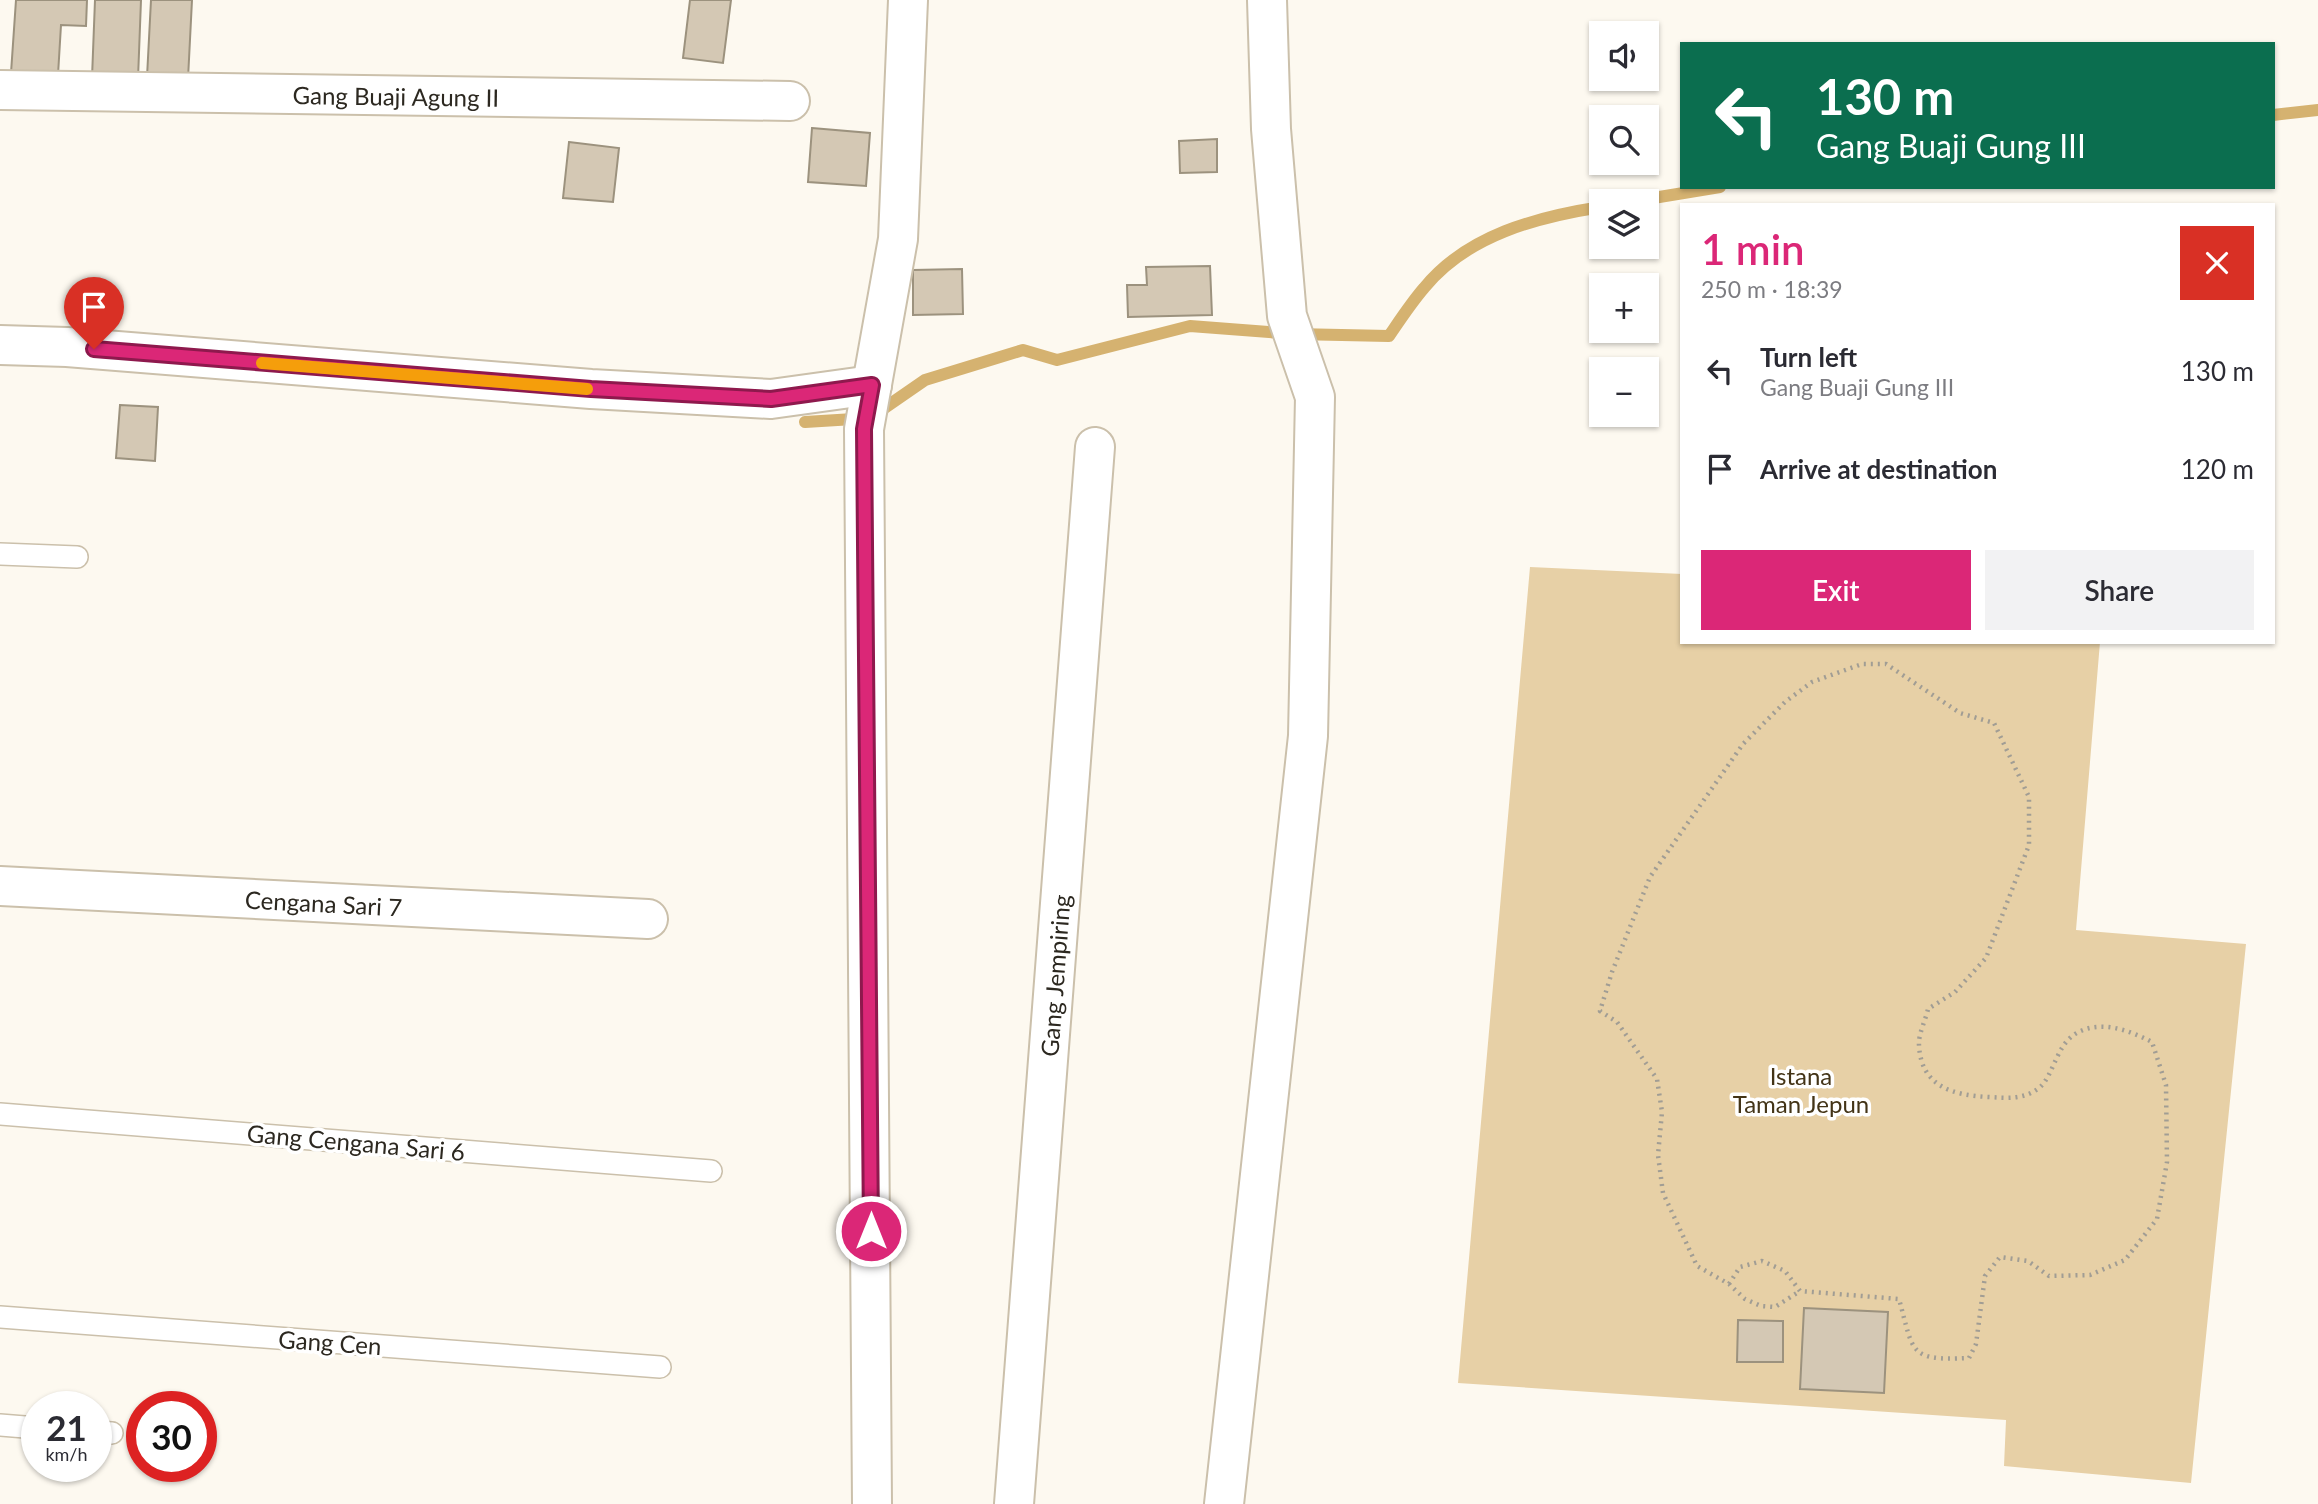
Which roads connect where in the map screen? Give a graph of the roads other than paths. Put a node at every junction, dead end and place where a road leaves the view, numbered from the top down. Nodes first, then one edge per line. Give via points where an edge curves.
1 (908, 0) edge
2 (1267, 0) edge
3 (0, 90) edge
4 (790, 101) dead end
5 (0, 345) edge
6 (868, 404) junction
7 (1095, 447) dead end
8 (0, 554) edge
9 (77, 557) dead end
10 (0, 886) edge
11 (648, 919) dead end
12 (0, 1114) edge
13 (711, 1171) dead end
14 (0, 1317) edge
15 (660, 1367) dead end
16 (0, 1426) edge
17 (21, 1427) edge
18 (873, 1504) edge
19 (1014, 1504) edge
20 (1224, 1504) edge

1 - 6 street via 898,239
2 - 20 street via 1271,129 1291,331 1315,397 1308,736
3 - 4 street, Gang Buaji Agung II
5 - 6 street via 591,389
6 - 18 street
7 - 19 street, Gang Jempiring
8 - 9 lane
10 - 11 street, Cengana Sari 7
12 - 13 lane, Gang Cengana Sari 6
14 - 15 lane, Gang Cen
16 - 17 lane

